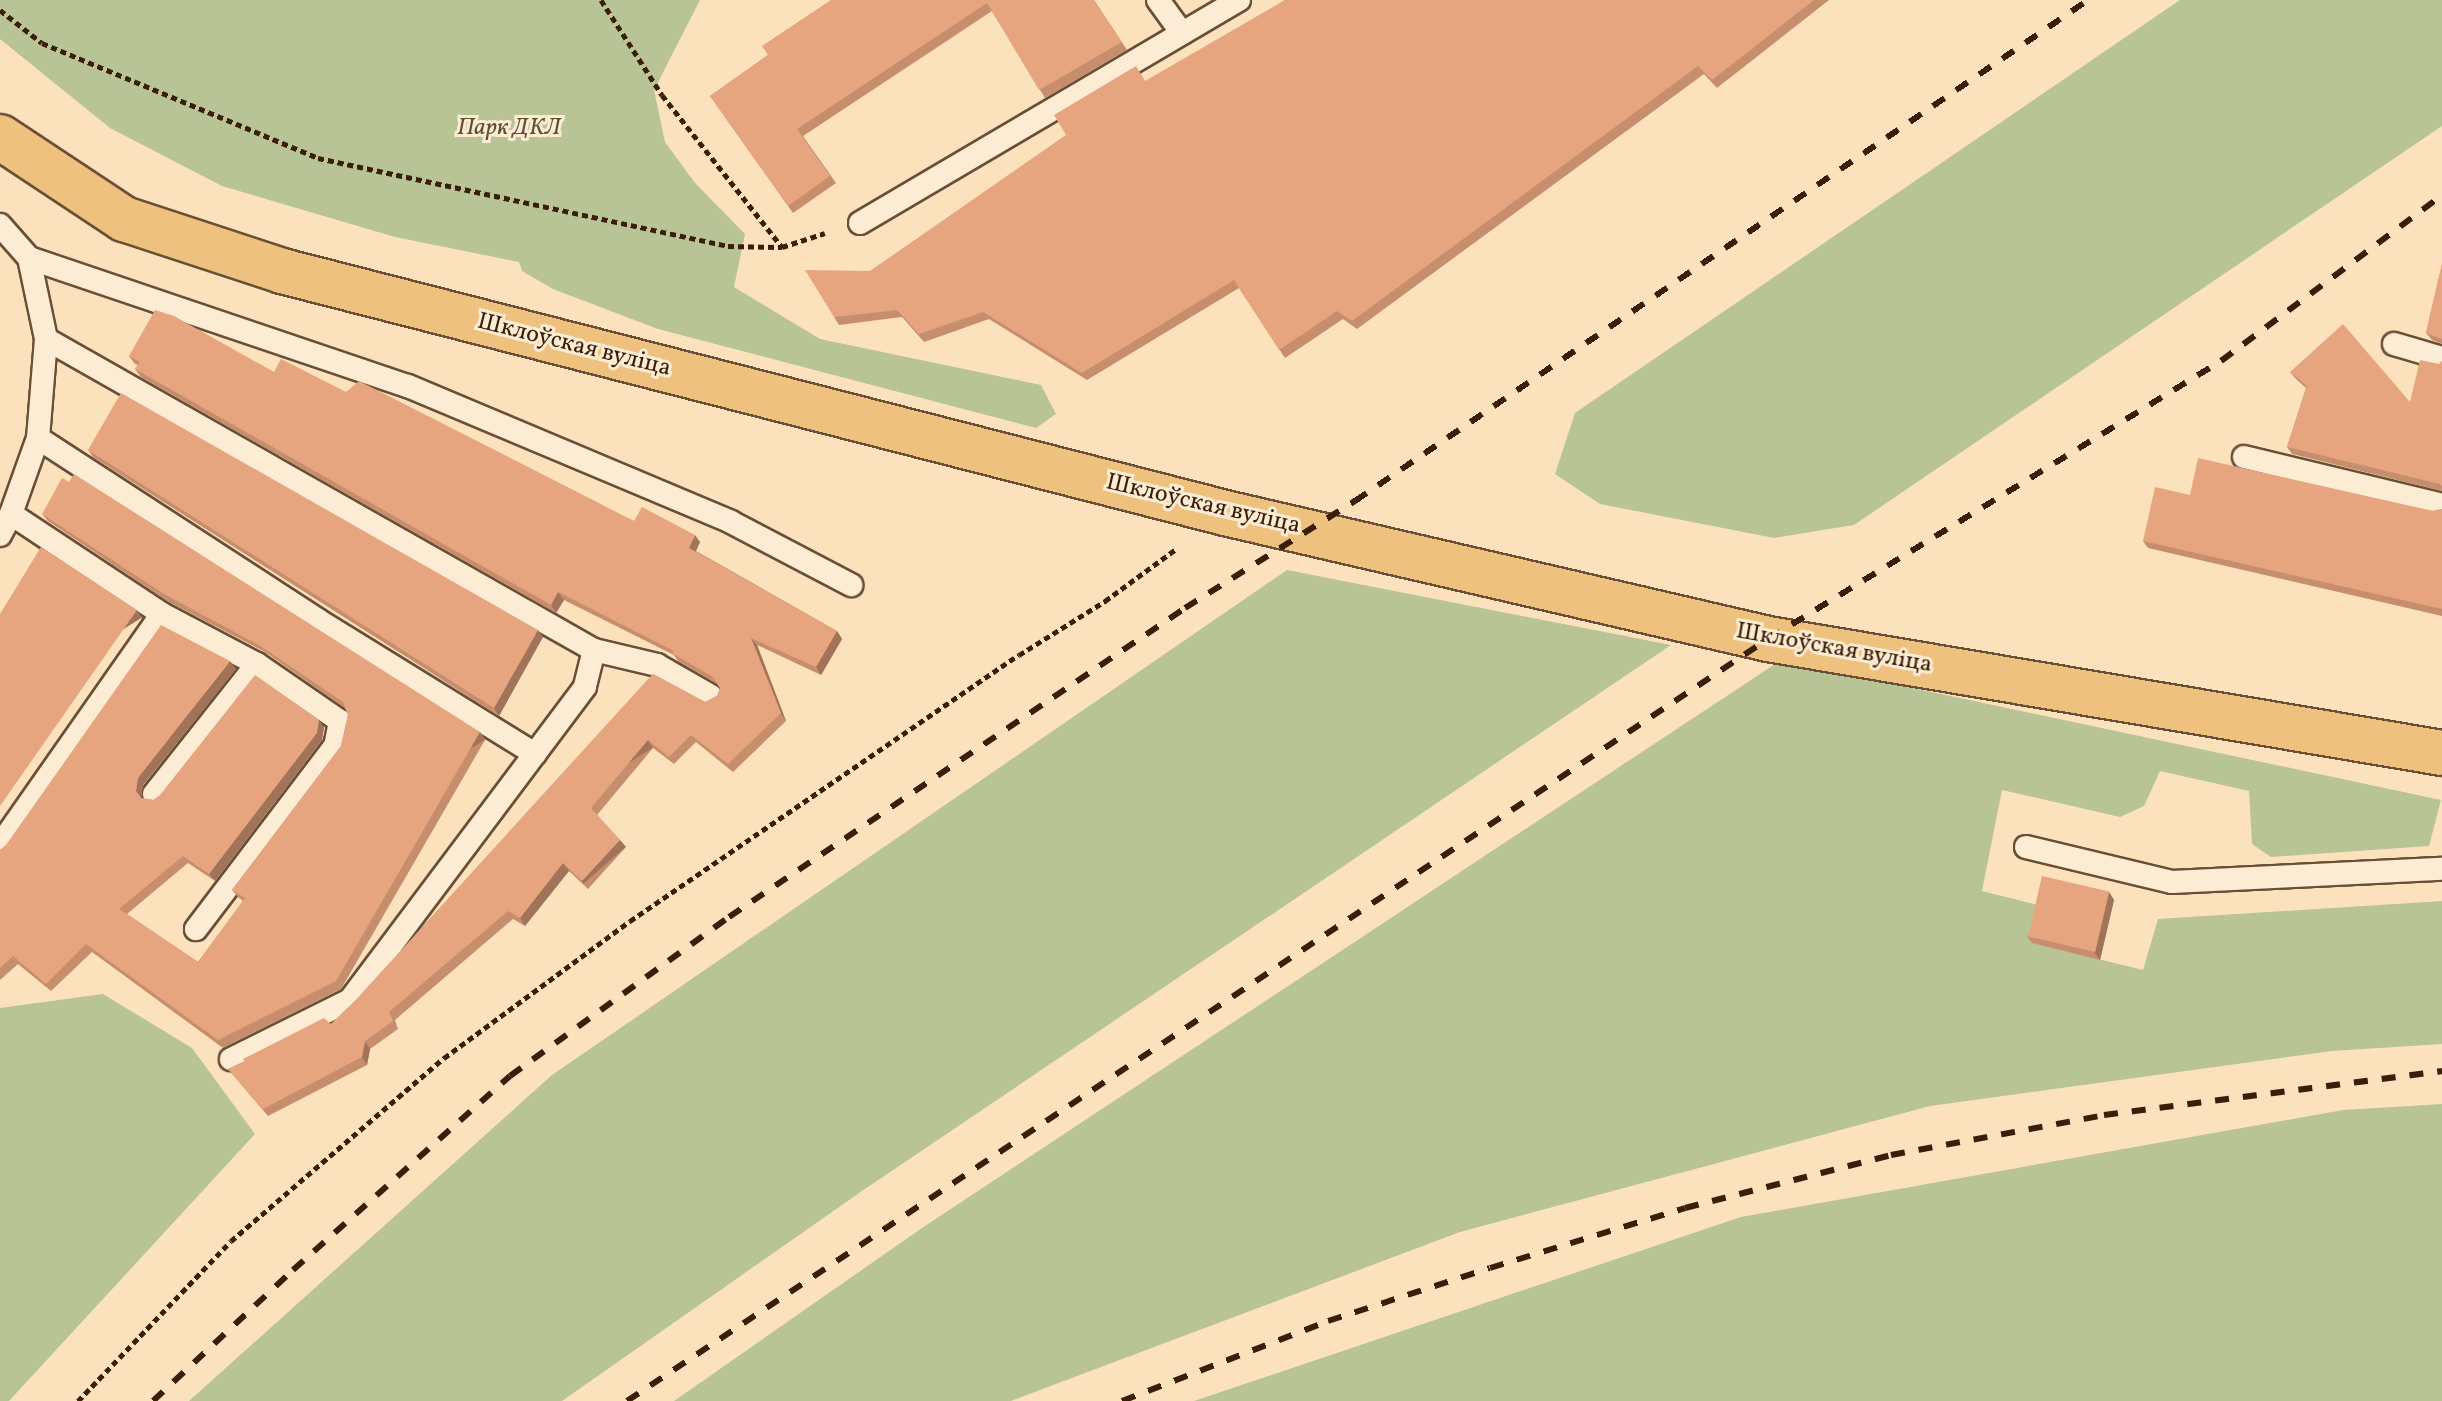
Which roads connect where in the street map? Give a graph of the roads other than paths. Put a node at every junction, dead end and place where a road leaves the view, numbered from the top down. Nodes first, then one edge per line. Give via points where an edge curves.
1 (1158, 0) edge
2 (1239, 0) edge
3 (1182, 33) junction
4 (0, 137) edge
5 (860, 223) road end
6 (0, 225) edge
7 (29, 258) junction
8 (46, 339) junction
9 (2394, 344) dead end
10 (2442, 358) edge
11 (38, 438) junction
12 (2244, 457) dead end
13 (2442, 505) edge
14 (11, 514) junction
15 (0, 535) edge
16 (851, 585) dead end
17 (162, 614) junction
18 (594, 650) junction
19 (257, 664) junction
20 (711, 696) edge
21 (2442, 753) edge
22 (535, 754) junction
23 (154, 794) dead end
24 (0, 845) edge
25 (2026, 847) dead end
26 (2442, 869) edge
27 (196, 929) dead end
28 (231, 1059) dead end

1 - 3 lane
2 - 3 lane
3 - 5 lane
4 - 21 main road, Шклоўская вуліца via 124,219 282,271 1225,513 1768,639
6 - 7 lane
7 - 8 lane
7 - 16 lane via 408,386 731,522
8 - 11 lane
8 - 18 lane
9 - 10 lane
11 - 14 lane
11 - 22 lane
12 - 13 lane
14 - 15 lane
14 - 17 lane
17 - 19 lane
17 - 24 lane
18 - 20 lane via 657,665
18 - 22 lane via 585,687
19 - 23 lane
19 - 27 lane via 340,721 335,746
22 - 28 lane via 350,1000
25 - 26 lane via 2172,882

